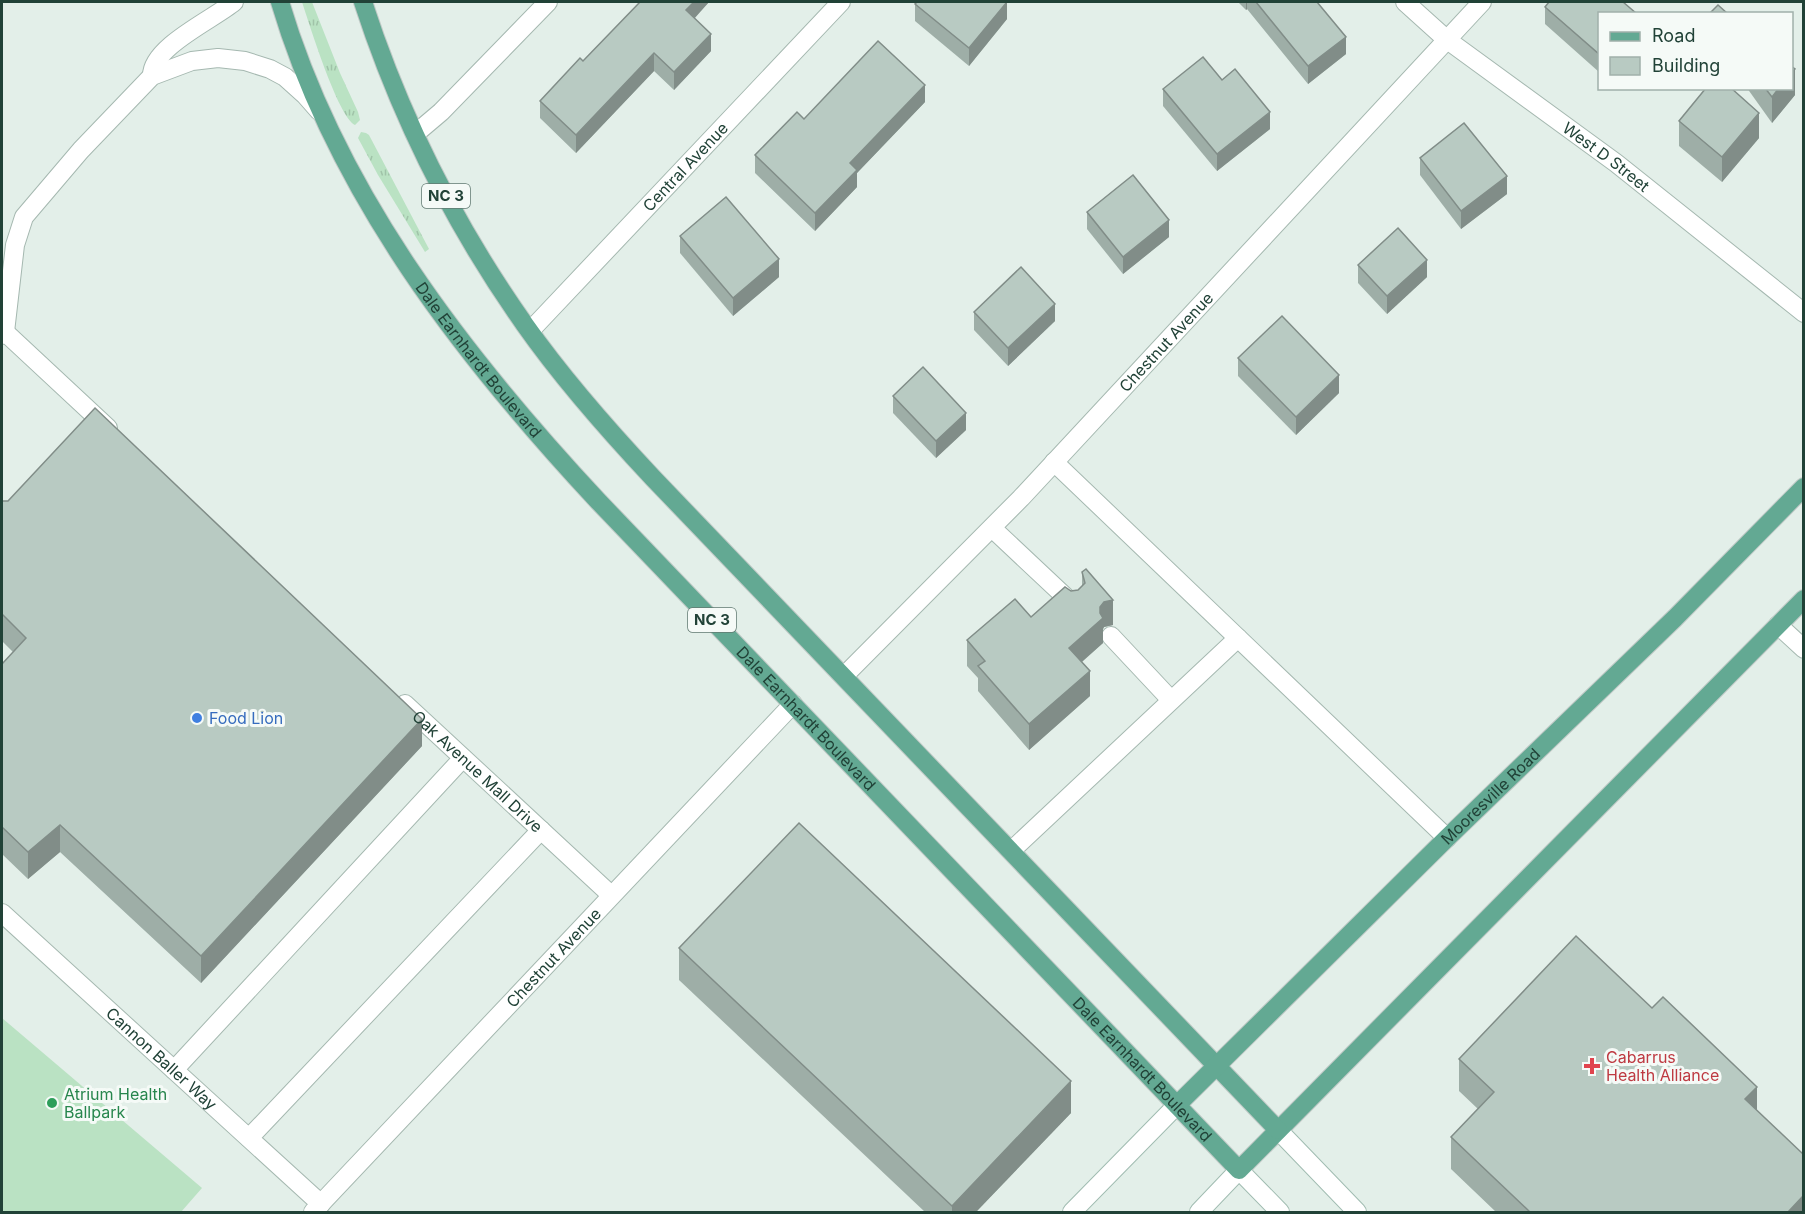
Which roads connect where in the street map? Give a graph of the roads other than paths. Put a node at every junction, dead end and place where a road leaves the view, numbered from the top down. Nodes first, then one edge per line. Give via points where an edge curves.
1 (234, 2) edge
2 (280, 2) edge
3 (363, 2) edge
4 (548, 2) edge
5 (841, 2) edge
6 (1405, 2) edge
7 (1482, 2) edge
8 (1446, 39) junction
9 (152, 76) junction
10 (323, 116) junction
11 (415, 134) junction
12 (1803, 314) edge
13 (530, 331) junction
14 (3, 334) edge
15 (117, 437) edge
16 (1054, 462) junction
17 (1803, 487) edge
18 (992, 528) junction
19 (1803, 599) edge
20 (1074, 605) edge
21 (1778, 625) junction
22 (1111, 636) dead end
23 (1238, 638) junction
24 (1803, 649) edge
25 (844, 676) junction
26 (390, 690) edge
27 (1171, 700) junction
28 (794, 704) junction
29 (463, 758) junction
30 (542, 830) junction
31 (1447, 838) junction
32 (1011, 851) junction
33 (611, 895) junction
34 (2, 913) edge
35 (1216, 1065) junction
36 (174, 1070) junction
37 (1177, 1105) junction
38 (1278, 1130) junction
39 (249, 1138) junction
40 (1239, 1170) junction
41 (317, 1208) edge
42 (1072, 1212) edge
43 (1199, 1212) edge
44 (1280, 1212) edge
45 (1357, 1212) edge

1 - 9 street via 164,52 153,65
2 - 10 main road, Dale Earnhardt Boulevard / NC 3
3 - 11 main road, NC 3
4 - 11 street
5 - 13 street, Central Avenue
6 - 8 street, West D Street
7 - 8 street, Chestnut Avenue
8 - 12 street, West D Street via 1616,163
8 - 16 street, Chestnut Avenue
9 - 10 street via 192,61 245,61 285,77
9 - 14 street via 24,217 15,245
10 - 28 main road, Dale Earnhardt Boulevard / NC 3 via 388,234 467,350 575,477
11 - 13 main road, NC 3 via 465,231
13 - 25 main road, NC 3 via 635,458
14 - 15 street
16 - 18 street, Chestnut Avenue
16 - 23 street
17 - 31 main road, Mooresville Road via 1675,618
18 - 20 street
18 - 25 street, Chestnut Avenue
19 - 21 main road
21 - 24 street
21 - 38 main road
22 - 27 street
23 - 27 street
23 - 31 street
25 - 32 main road, NC 3
26 - 29 street, Oak Avenue Mall Drive
27 - 32 street
28 - 33 street, Chestnut Avenue
28 - 37 main road, Dale Earnhardt Boulevard / NC 3
29 - 30 street, Oak Avenue Mall Drive
29 - 36 street
30 - 33 street, Oak Avenue Mall Drive
30 - 39 street
31 - 35 main road, Mooresville Road
32 - 35 main road, NC 3
33 - 41 street, Chestnut Avenue
34 - 36 street, Cannon Baller Way
35 - 37 main road, Mooresville Road
35 - 38 main road
36 - 39 street, Cannon Baller Way
37 - 40 main road, Dale Earnhardt Boulevard / NC 3
37 - 42 street
38 - 40 main road
38 - 45 street
39 - 41 street, Cannon Baller Way
40 - 43 street
40 - 44 street, Dale Earnhardt Boulevard

